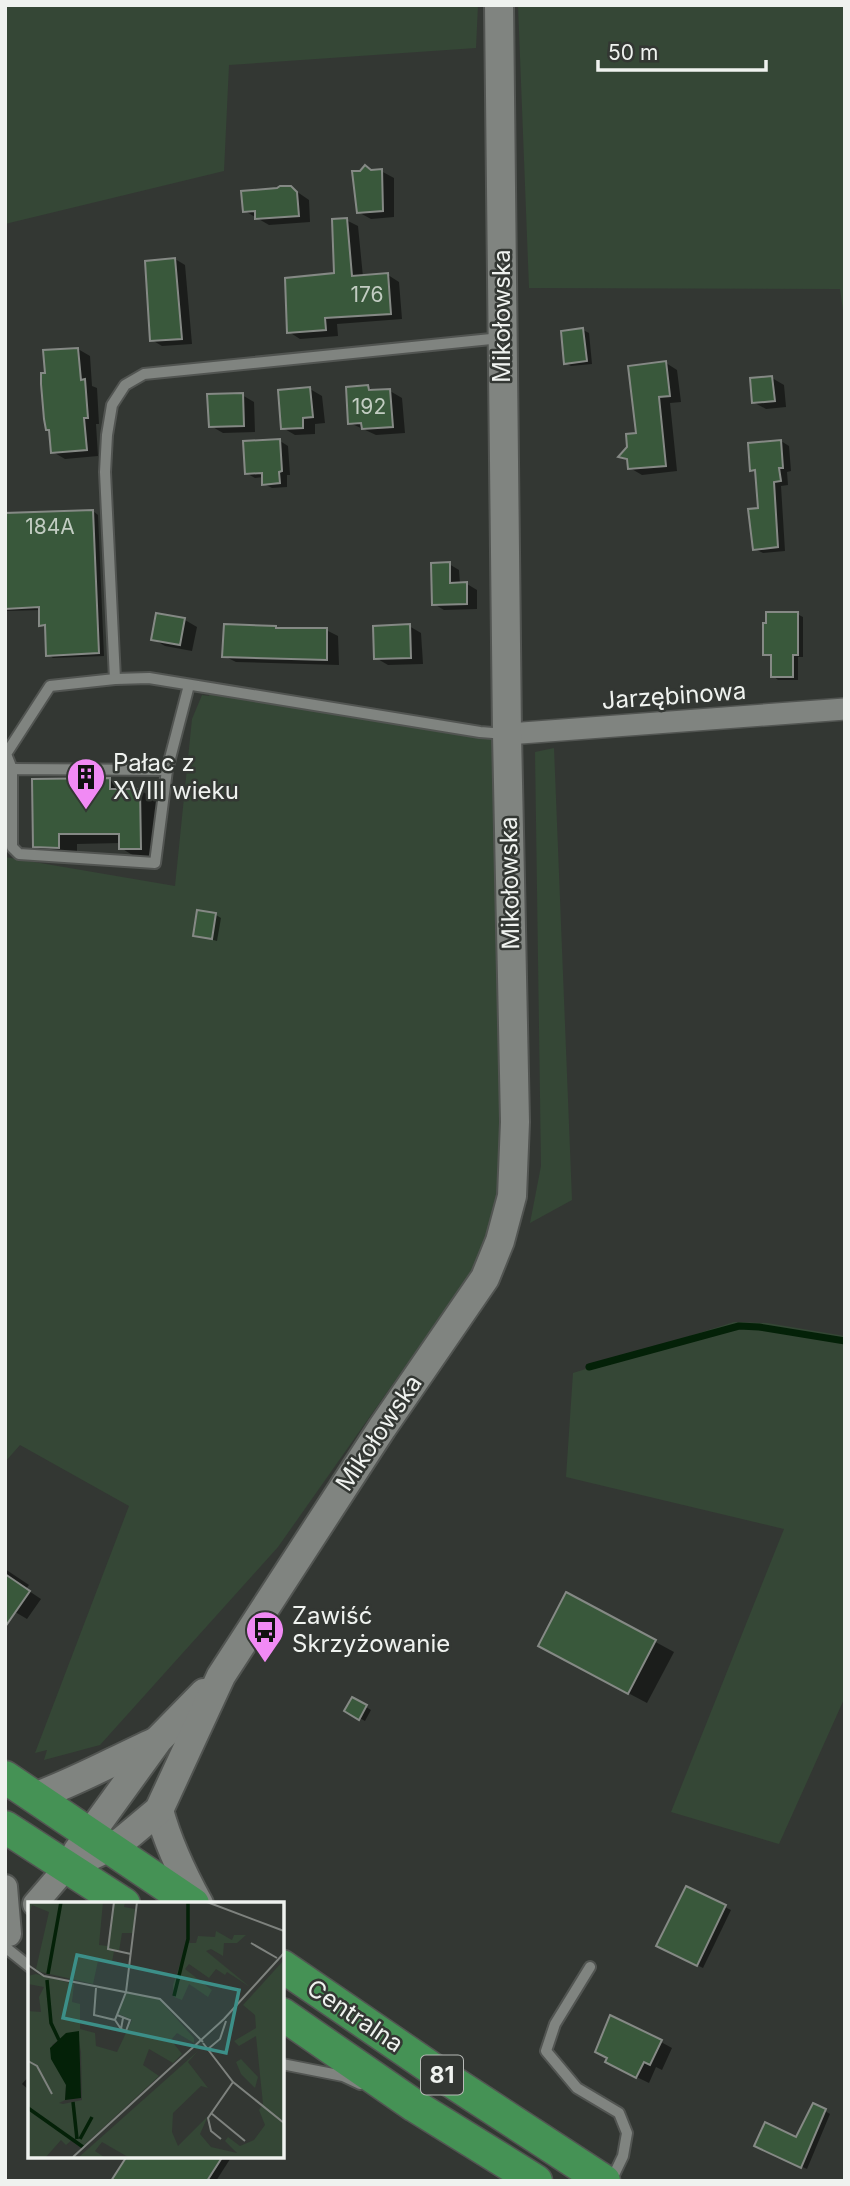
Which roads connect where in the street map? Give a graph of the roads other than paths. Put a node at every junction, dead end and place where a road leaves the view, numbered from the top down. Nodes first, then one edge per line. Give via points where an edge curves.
1 (499, 5) edge
2 (502, 338) junction
3 (116, 679) junction
4 (189, 685) junction
5 (845, 709) edge
6 (507, 734) junction
7 (12, 769) junction
8 (167, 770) junction
9 (221, 1676) junction
10 (158, 1740) junction
11 (5, 1777) edge
12 (34, 1797) junction
13 (159, 1810) junction
14 (5, 1827) edge
15 (99, 1841) junction
16 (66, 1868) junction
17 (5, 1887) edge
18 (37, 1902) edge
19 (121, 1902) edge
20 (190, 1902) edge
21 (198, 1902) edge
22 (28, 1913) edge
23 (7, 1940) edge
24 (28, 1965) edge
25 (284, 1967) edge
26 (590, 1967) dead end
27 (284, 2015) edge
28 (284, 2064) edge
29 (415, 2106) junction
30 (536, 2181) edge
31 (604, 2181) edge
32 (611, 2181) edge

1 - 2 main road, Mikołowska
2 - 3 lane via 144,373 125,385 112,405 105,472
2 - 6 main road, Mikołowska
3 - 4 lane via 149,678
3 - 7 lane via 50,686 6,754
4 - 6 lane
4 - 8 lane
5 - 6 street, Jarzębinowa
6 - 9 main road, Mikołowska via 516,1122 512,1196 500,1241 485,1278
7 - 8 lane
7 - 8 lane via 12,846 19,854 155,863
9 - 10 main road, Mikołowska
9 - 13 main road, Mikołowska
10 - 12 main road
10 - 15 main road, Mikołowska
11 - 12 main road
12 - 15 main road
13 - 15 main road, Mikołowska via 139,1828
13 - 21 main road via 175,1861
14 - 16 main road
15 - 16 main road, Mikołowska
15 - 20 main road
16 - 18 street
16 - 19 main road
17 - 23 street
22 - 23 street
23 - 24 lane
25 - 31 main road, Centralna / 81
26 - 32 lane via 555,2024 546,2051 577,2088 619,2113 626,2133 623,2156
27 - 29 main road, Centralna / 81
28 - 29 lane via 343,2077
29 - 30 main road, Centralna / 81

